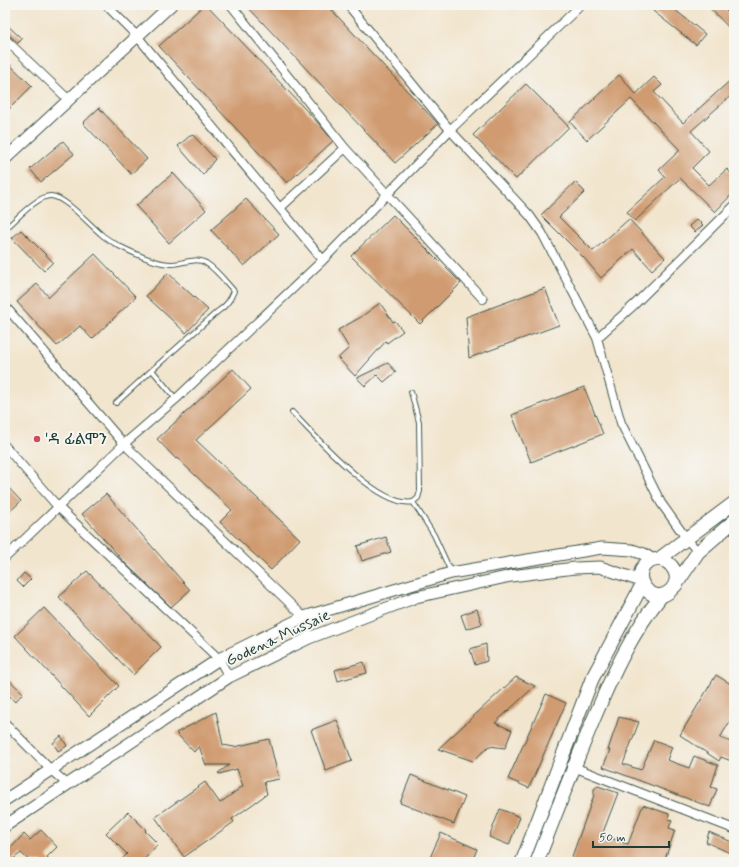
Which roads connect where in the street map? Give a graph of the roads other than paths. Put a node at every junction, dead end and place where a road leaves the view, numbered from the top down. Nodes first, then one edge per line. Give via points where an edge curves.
1 (106, 5) edge
2 (171, 5) edge
3 (231, 5) edge
4 (348, 5) edge
5 (581, 5) edge
6 (137, 36) junction
7 (5, 39) edge
8 (69, 100) junction
9 (450, 130) junction
10 (345, 148) junction
11 (5, 159) edge
12 (388, 194) junction
13 (734, 206) edge
14 (280, 208) junction
15 (5, 229) edge
16 (323, 260) junction
17 (483, 299) dead end
18 (5, 306) edge
19 (597, 338) junction
20 (152, 370) junction
21 (411, 392) dead end
22 (176, 399) junction
23 (116, 403) dead end
24 (292, 412) dead end
25 (124, 444) junction
26 (5, 446) edge
27 (413, 502) junction
28 (734, 503) edge
29 (59, 508) junction
30 (734, 521) edge
31 (686, 538) junction
32 (698, 552) junction
33 (5, 558) edge
34 (656, 560) junction
35 (509, 563) junction
36 (451, 573) junction
37 (511, 576) junction
38 (641, 583) junction
39 (674, 586) junction
40 (662, 595) junction
41 (304, 617) junction
42 (309, 638) junction
43 (220, 659) junction
44 (229, 677) junction
45 (592, 679) junction
46 (608, 685) junction
47 (5, 723) edge
48 (561, 761) junction
49 (574, 767) junction
50 (50, 769) junction
51 (67, 784) junction
52 (5, 800) edge
53 (542, 808) junction
54 (556, 813) junction
55 (5, 826) edge
56 (734, 829) edge
57 (522, 862) edge
58 (537, 862) edge

1 - 6 street
2 - 6 street
3 - 10 street
4 - 9 street
5 - 9 street
6 - 8 street
6 - 14 street
7 - 8 street
8 - 11 street
9 - 12 street
9 - 19 street via 542,233
10 - 12 street
10 - 14 street
12 - 16 street
12 - 17 street
13 - 19 street
14 - 16 street
15 - 20 lane via 37,201 49,196 60,199 102,235 132,252 159,263 173,264 198,260 214,269 234,291 230,300
16 - 22 street
18 - 25 street
19 - 31 street via 621,423 661,503
20 - 22 lane
20 - 23 lane
21 - 27 lane via 419,422 420,491 418,498
22 - 25 street
24 - 27 lane via 340,461 364,481 387,497 402,503
25 - 29 street
25 - 41 street
26 - 29 street
27 - 36 lane via 434,535
28 - 31 main road
29 - 33 street
29 - 43 street
30 - 32 main road
31 - 32 street
31 - 34 main road
32 - 39 main road
34 - 35 street, Godena Mussaie via 632,550 602,548
34 - 38 main road via 644,566
34 - 39 main road via 670,564 674,568
35 - 36 street, Godena Mussaie
35 - 37 street
36 - 41 street, Godena Mussaie
37 - 38 street, Godena Mussaie via 600,567
37 - 42 street, Godena Mussaie via 416,597
38 - 40 main road via 650,593
38 - 45 main road
39 - 40 main road
40 - 46 main road via 644,619
41 - 42 street
41 - 43 street, Godena Mussaie
42 - 44 street, Godena Mussaie
43 - 44 street
43 - 50 street, Godena Mussaie
44 - 51 street, Godena Mussaie
45 - 46 main road
45 - 48 main road
46 - 49 main road
47 - 50 street
48 - 49 street
48 - 53 main road
49 - 54 main road
49 - 56 street
50 - 51 street
50 - 52 street, Godena Mussaie
51 - 55 street, Godena Mussaie
53 - 54 main road
53 - 57 main road
54 - 58 main road

